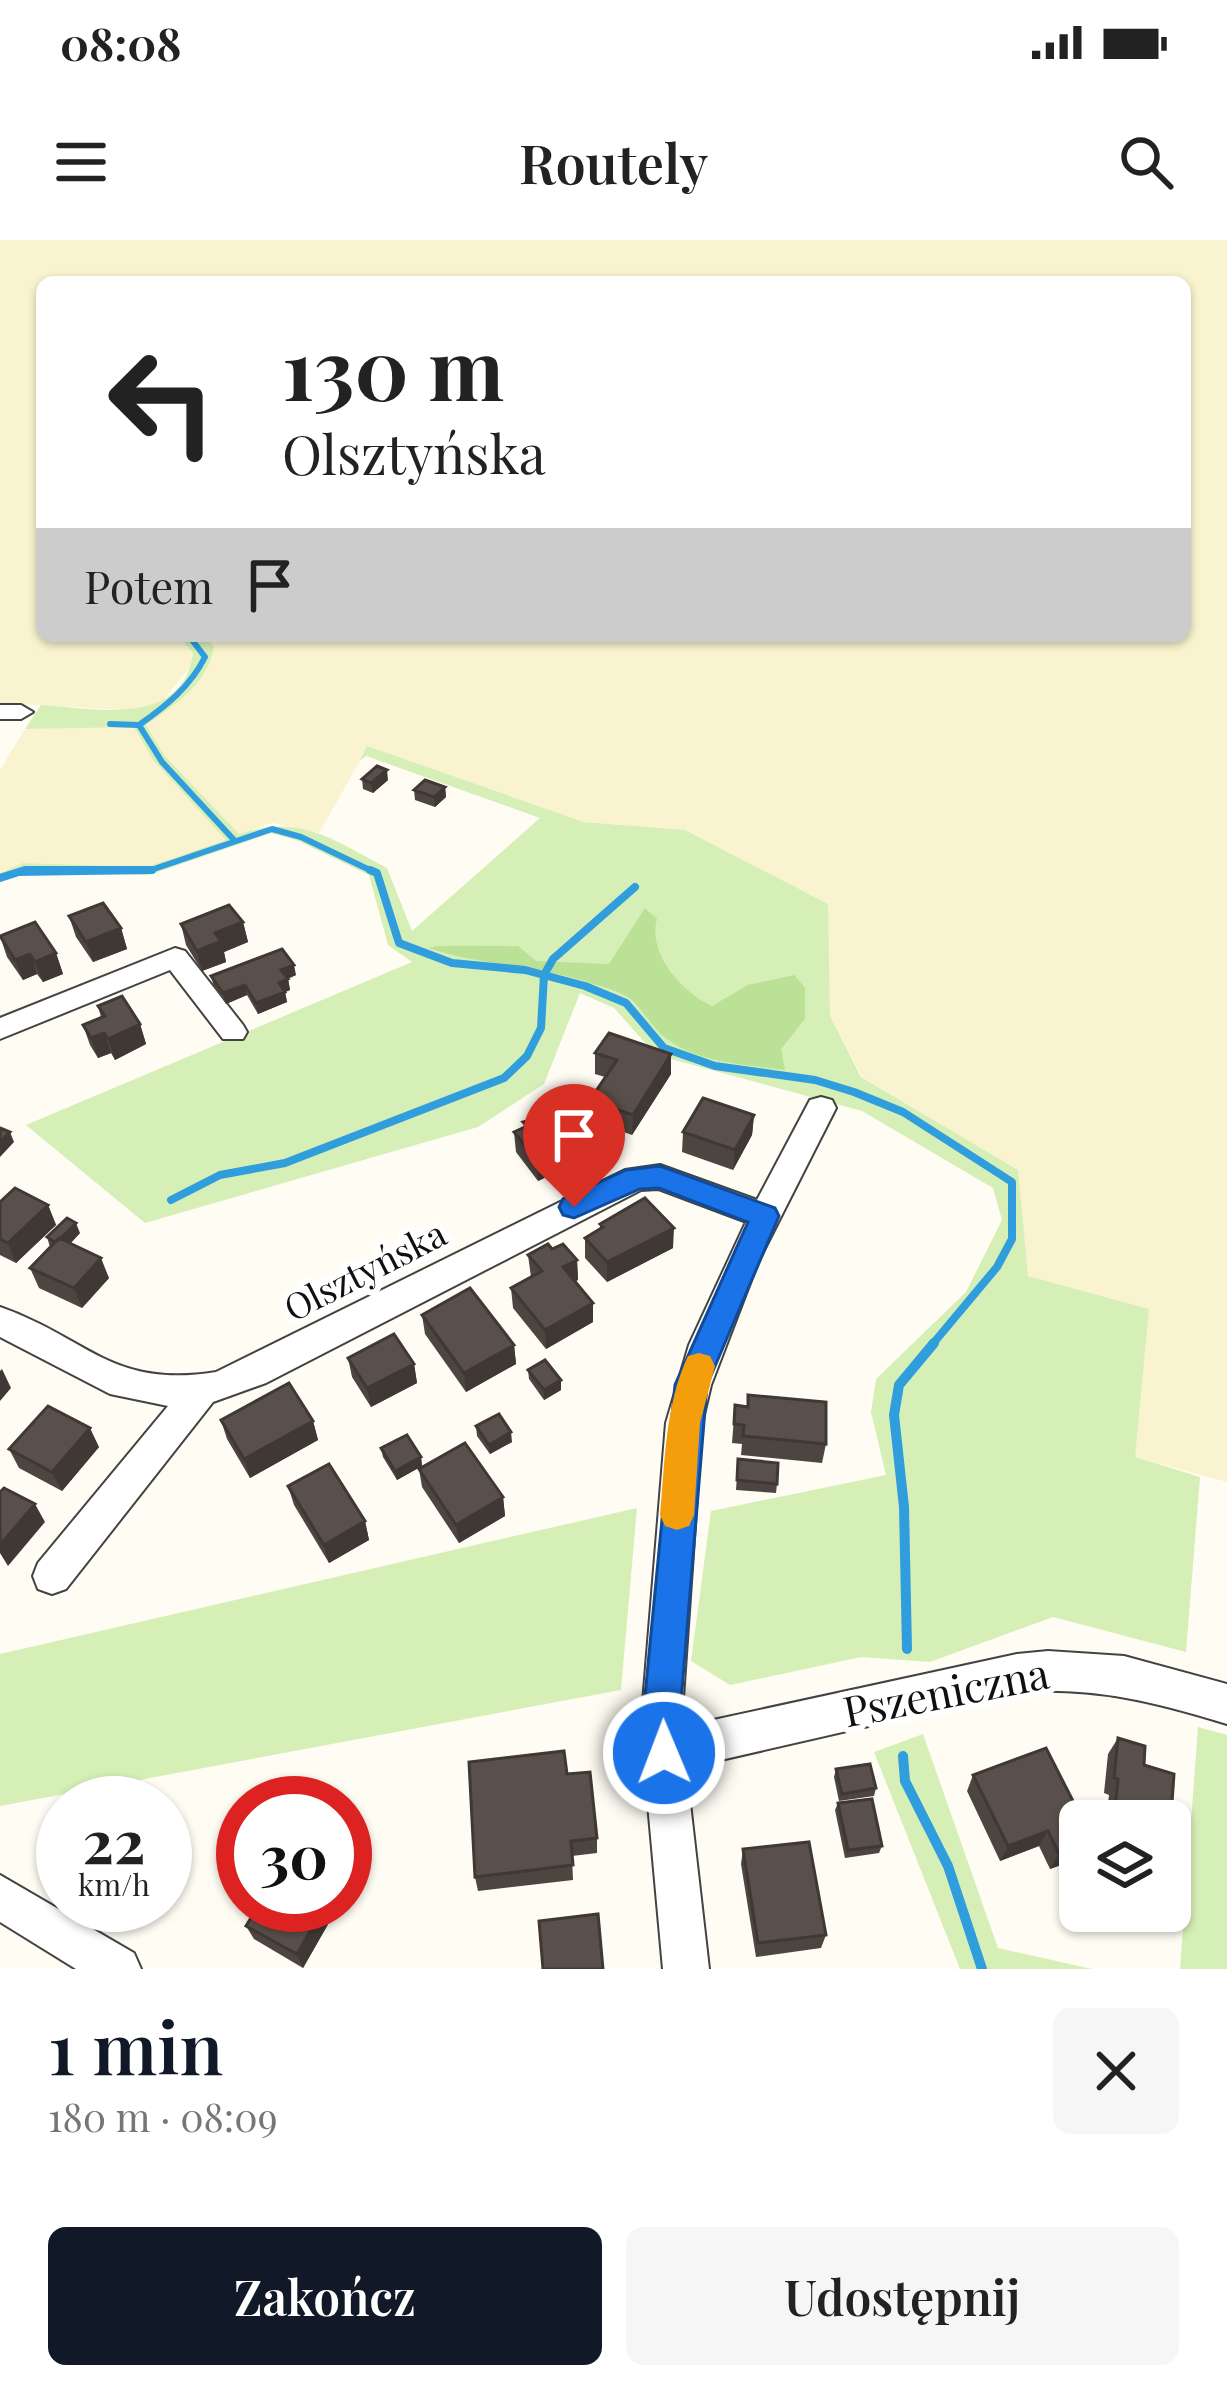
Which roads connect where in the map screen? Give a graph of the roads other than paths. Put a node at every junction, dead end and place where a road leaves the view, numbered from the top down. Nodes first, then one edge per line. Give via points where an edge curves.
1 (0, 1029) edge
2 (233, 1031) dead end
3 (820, 1108) dead end
4 (765, 1216) junction
5 (0, 1321) edge
6 (200, 1393) junction
7 (52, 1576) dead end
8 (1227, 1704) edge
9 (664, 1753) junction
10 (0, 1897) edge
11 (118, 1969) edge
12 (686, 1969) edge

1 - 2 street via 175,957
3 - 4 street
4 - 6 street, Olsztyńska via 660,1177 636,1178
4 - 9 street via 691,1385
5 - 6 street, Olsztyńska via 124,1385
6 - 7 street
8 - 9 street, Pszeniczna via 1108,1669 1060,1668
9 - 12 street
10 - 11 street

